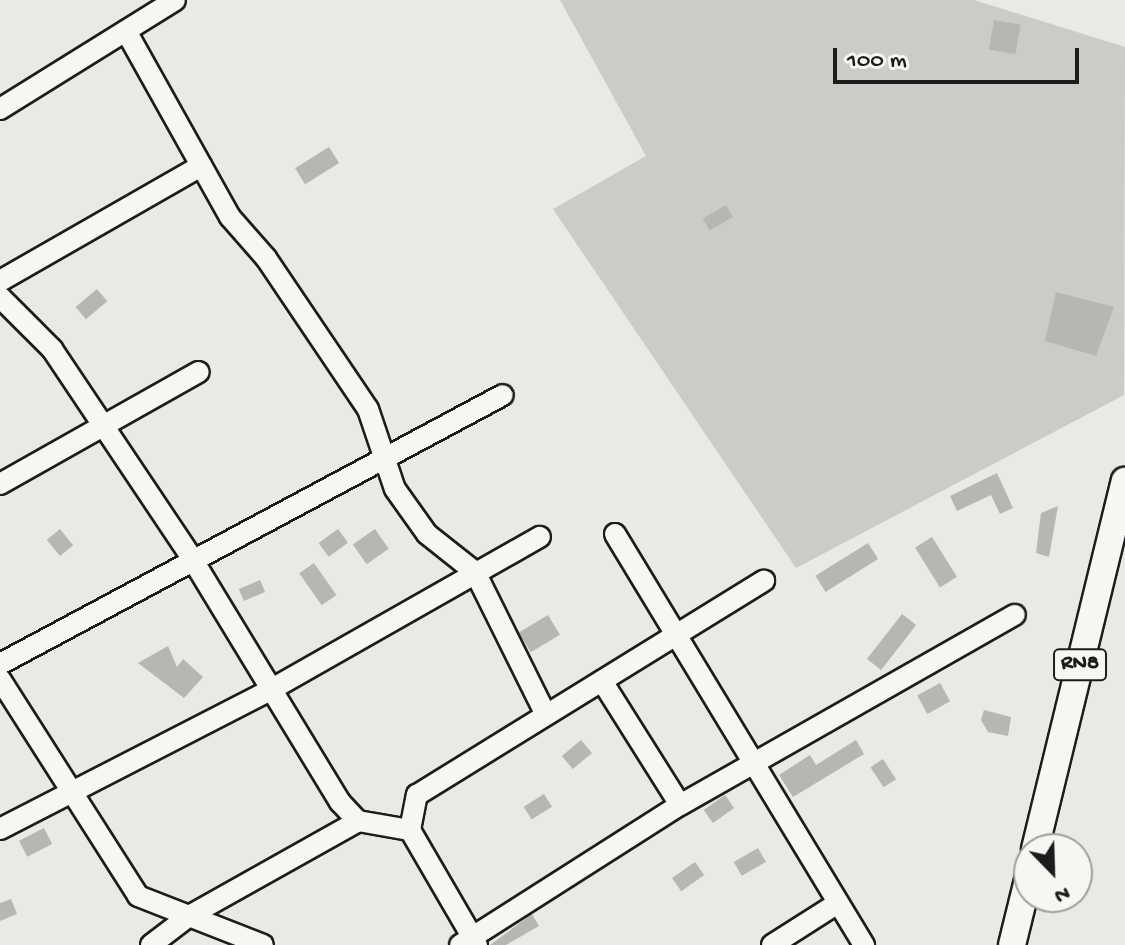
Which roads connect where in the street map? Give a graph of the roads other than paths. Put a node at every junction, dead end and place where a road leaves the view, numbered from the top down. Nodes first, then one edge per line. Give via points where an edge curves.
1 (175, 0) edge
2 (126, 31) junction
3 (0, 109) edge
4 (201, 166) junction
5 (0, 281) edge
6 (0, 297) edge
7 (199, 372) dead end
8 (503, 395) dead end
9 (104, 426) junction
10 (384, 457) junction
11 (1125, 481) edge
12 (0, 484) edge
13 (615, 534) dead end
14 (540, 537) dead end
15 (191, 557) junction
16 (475, 572) junction
17 (764, 581) dead end
18 (1015, 615) dead end
19 (677, 635) junction
20 (0, 664) edge
21 (0, 679) edge
22 (602, 681) junction
23 (272, 689) junction
24 (545, 713) junction
25 (754, 763) junction
26 (73, 791) junction
27 (680, 805) junction
28 (358, 821) junction
29 (0, 829) edge
30 (410, 830) junction
31 (1039, 833) edge
32 (838, 903) junction
33 (1020, 913) edge
34 (189, 916) junction
35 (470, 942) edge
36 (151, 945) edge
37 (263, 945) edge
38 (772, 945) edge
39 (864, 945) edge
40 (1012, 945) edge

1 - 2 street
2 - 3 street
2 - 4 street
4 - 5 street
4 - 10 street via 230,217 266,258 368,409
6 - 9 street via 52,349
7 - 9 street
8 - 10 street
9 - 12 street
9 - 15 street
10 - 15 street
10 - 16 street via 395,489 427,534
11 - 31 main road, RN8
13 - 19 street
14 - 16 street
15 - 20 street
15 - 23 street
16 - 23 street
16 - 24 street
17 - 19 street
18 - 25 street
19 - 22 street
19 - 25 street
21 - 26 street
22 - 24 street
22 - 27 street
23 - 26 street
23 - 28 street via 340,802
24 - 30 street via 417,795
25 - 27 street
25 - 32 street
26 - 29 street
26 - 34 street via 138,896
27 - 35 street
28 - 30 street
28 - 34 street
30 - 35 street
32 - 38 street
32 - 39 street
33 - 40 main road
34 - 36 street
34 - 37 street

